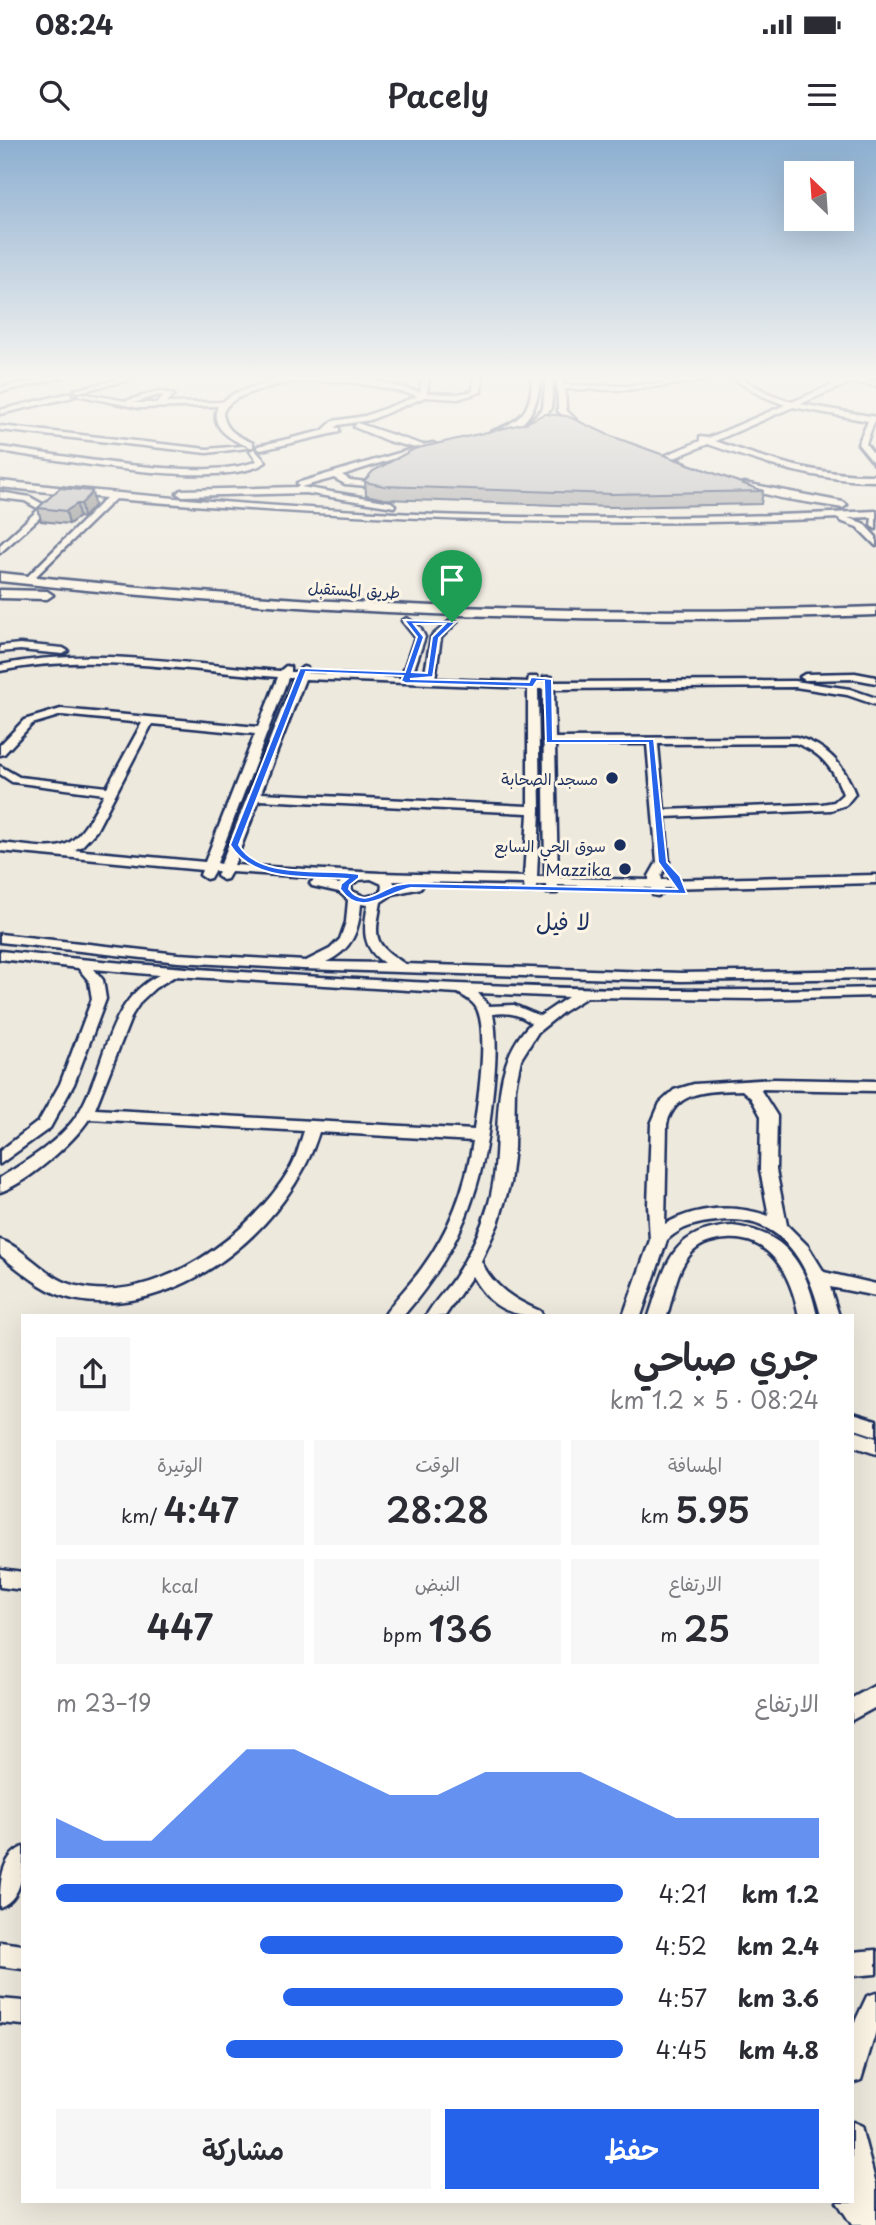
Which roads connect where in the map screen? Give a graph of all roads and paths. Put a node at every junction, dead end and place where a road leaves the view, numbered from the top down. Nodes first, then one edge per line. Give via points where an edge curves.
1 (342, 473) edge
2 (380, 473) edge
3 (804, 473) edge
4 (0, 474) edge
5 (337, 475) junction
6 (876, 478) edge
7 (0, 484) edge
8 (364, 484) junction
9 (269, 490) junction
10 (0, 495) edge
11 (112, 497) junction
12 (353, 497) junction
13 (759, 501) edge
14 (865, 503) dead end
15 (843, 505) junction
16 (248, 509) junction
17 (344, 513) junction
18 (876, 514) edge
19 (600, 516) junction
20 (632, 516) junction
21 (834, 516) junction
22 (876, 526) edge
23 (876, 544) edge
24 (0, 550) edge
25 (0, 577) edge
26 (29, 580) junction
27 (0, 594) edge
28 (224, 598) junction
29 (876, 611) edge
30 (236, 612) junction
31 (656, 620) junction
32 (708, 620) junction
33 (407, 621) junction
34 (452, 622) junction
35 (876, 624) edge
36 (35, 648) junction
37 (0, 649) edge
38 (33, 661) junction
39 (0, 668) edge
40 (284, 672) junction
41 (256, 673) junction
42 (301, 673) junction
43 (840, 676) junction
44 (338, 678) junction
45 (406, 678) junction
46 (430, 679) junction
47 (876, 680) edge
48 (533, 682) junction
49 (548, 682) junction
50 (500, 684) junction
51 (577, 685) junction
52 (837, 690) junction
53 (292, 696) junction
54 (275, 697) junction
55 (876, 702) edge
56 (548, 703) junction
57 (533, 706) junction
58 (149, 720) junction
59 (262, 731) junction
60 (549, 741) junction
61 (652, 741) junction
62 (0, 752) edge
63 (251, 759) junction
64 (268, 760) junction
65 (0, 769) edge
66 (534, 775) junction
67 (550, 775) junction
68 (111, 791) junction
69 (254, 796) junction
70 (534, 810) junction
71 (658, 814) junction
72 (90, 831) junction
73 (234, 845) junction
74 (217, 846) junction
75 (0, 847) edge
76 (61, 853) junction
77 (0, 855) edge
78 (106, 857) junction
79 (532, 858) junction
80 (79, 859) junction
81 (663, 862) junction
82 (172, 863) junction
83 (266, 870) junction
84 (208, 871) junction
85 (224, 872) junction
86 (356, 876) junction
87 (380, 877) junction
88 (876, 879) edge
89 (496, 880) junction
90 (530, 885) junction
91 (552, 886) junction
92 (876, 887) edge
93 (657, 888) junction
94 (682, 888) junction
95 (344, 889) junction
96 (389, 891) junction
97 (355, 899) junction
98 (375, 900) junction
99 (0, 938) edge
100 (62, 945) junction
101 (0, 955) edge
102 (53, 961) junction
103 (83, 965) junction
104 (303, 965) junction
105 (402, 967) junction
106 (174, 974) junction
107 (876, 974) edge
108 (681, 976) junction
109 (462, 989) junction
110 (586, 992) junction
111 (876, 992) edge
112 (684, 994) junction
113 (485, 1011) junction
114 (539, 1023) junction
115 (747, 1086) junction
116 (876, 1086) edge
117 (86, 1114) junction
118 (313, 1127) junction
119 (480, 1136) junction
120 (0, 1159) edge
121 (0, 1186) edge
122 (779, 1225) junction
123 (658, 1240) junction
124 (795, 1240) junction
125 (0, 1246) edge
126 (779, 1250) junction
127 (654, 1257) junction
128 (472, 1260) junction
129 (676, 1264) junction
130 (820, 1278) junction
131 (876, 1290) edge
132 (395, 1314) edge
133 (436, 1314) edge
134 (529, 1314) edge
135 (633, 1314) edge
136 (658, 1314) edge
137 (807, 1314) edge
138 (829, 1314) edge
139 (854, 1421) edge
140 (876, 1428) edge
141 (854, 1437) edge
142 (876, 1446) edge
143 (0, 1578) edge
144 (21, 1581) edge
145 (876, 1695) edge
146 (854, 1709) edge
147 (21, 1865) edge
148 (0, 1895) edge
149 (0, 1954) edge
150 (21, 1957) edge
151 (876, 1962) edge
152 (854, 1964) edge
153 (876, 2005) edge
154 (0, 2011) edge
155 (21, 2013) edge
156 (854, 2063) edge
157 (854, 2150) edge
158 (851, 2203) edge
159 (876, 2221) edge
160 (869, 2225) edge

1 - 5 street
2 - 8 street
3 - 6 street
4 - 9 street via 188,494
5 - 8 street
5 - 9 street
7 - 11 street
8 - 12 street
9 - 12 street via 304,489
9 - 16 street via 253,498
10 - 24 street via 27,499 43,508
11 - 16 street
11 - 26 street
12 - 17 street via 356,506
12 - 19 street via 391,505
13 - 15 street via 734,485
14 - 15 street
15 - 20 street
16 - 17 street
17 - 19 street
18 - 21 street
18 - 22 street
19 - 20 street
20 - 21 street
21 - 23 street via 860,525
25 - 26 main road, طريق المستقبل
26 - 28 main road, طريق المستقبل
27 - 30 main road, طريق المستقبل
28 - 30 main road via 224,606
28 - 31 main road, طريق المستقبل
29 - 32 main road, طريق المستقبل
30 - 33 main road, طريق المستقبل
31 - 32 main road, طريق المستقبل
31 - 34 main road, طريق المستقبل
32 - 35 main road, طريق المستقبل
33 - 34 main road, طريق المستقبل
33 - 45 street via 420,637
34 - 46 street via 436,637
36 - 37 street
36 - 38 street
36 - 40 street
38 - 39 street
38 - 41 street via 94,660
40 - 41 street
40 - 42 street
40 - 54 street
41 - 54 street
42 - 44 street
42 - 45 street
42 - 53 street
43 - 47 street
43 - 49 street
43 - 52 street
44 - 45 street
44 - 53 street
45 - 46 street
46 - 48 street
46 - 50 street
48 - 49 street
48 - 50 street
48 - 57 street
49 - 51 street
49 - 56 street
50 - 57 street
51 - 52 street via 783,684
51 - 56 street
52 - 55 street
53 - 64 street
54 - 59 street
56 - 60 street
57 - 66 street
58 - 59 street
58 - 62 street via 50,714 28,722
58 - 68 street
59 - 63 street
60 - 61 street
60 - 67 street
61 - 71 street
61 - 71 street via 796,740 827,754 849,793 836,806 822,808
63 - 64 street
63 - 74 street
64 - 69 street
65 - 68 street via 16,780
66 - 67 street
66 - 70 street
67 - 91 street
68 - 72 street
69 - 70 street
69 - 73 street
70 - 79 street
71 - 81 street
72 - 76 street
72 - 78 street via 94,845
73 - 83 street via 246,860
73 - 85 street
74 - 82 street
74 - 84 street
75 - 76 street
76 - 80 street
77 - 80 street
78 - 80 street
78 - 82 street
79 - 89 street
79 - 90 street
80 - 84 street
81 - 93 street via 655,876
81 - 94 street
82 - 84 street
83 - 85 street
83 - 86 street
84 - 85 street
85 - 95 street
86 - 87 street
86 - 95 street
87 - 89 street
87 - 96 street via 390,886
88 - 94 street
89 - 90 street
90 - 91 street
90 - 96 street via 411,885
91 - 93 street
92 - 94 street
93 - 94 street
95 - 97 street
96 - 98 street
97 - 98 street
97 - 104 street via 353,931 346,942 320,960
98 - 105 street via 370,942 377,952
99 - 100 street
100 - 102 street
100 - 104 street
101 - 102 street
102 - 103 street
103 - 106 street
103 - 120 street via 96,980 99,999 67,1084 45,1124
104 - 105 street
105 - 108 street
106 - 109 street
106 - 117 street via 147,985 131,1002
107 - 108 street
108 - 112 street
109 - 110 street
109 - 113 street
110 - 112 street
110 - 114 street
111 - 112 street
113 - 114 street via 509,1008
113 - 119 street via 487,1064
114 - 128 street via 514,1060 500,1189
115 - 116 street
115 - 122 street via 769,1116 768,1170
115 - 123 street via 695,1088 674,1098 661,1113
117 - 118 street
117 - 121 street via 65,1137
118 - 119 street
118 - 125 street via 298,1170 253,1226 186,1275 142,1293 107,1296 74,1292 44,1280
119 - 132 street via 468,1197 454,1228 430,1270
122 - 123 street via 757,1217 712,1214 673,1227
122 - 124 street
123 - 127 street
124 - 126 street
124 - 130 street
126 - 129 street via 746,1234 719,1234 695,1241
126 - 137 street via 800,1285
127 - 129 street
127 - 135 street
128 - 133 street
128 - 134 street via 494,1294
129 - 136 street
130 - 131 street
130 - 138 street
139 - 140 street
141 - 142 street
143 - 144 street
145 - 146 street
147 - 148 street
149 - 150 street
151 - 152 street
153 - 156 street
154 - 155 street
157 - 159 street
158 - 160 street

